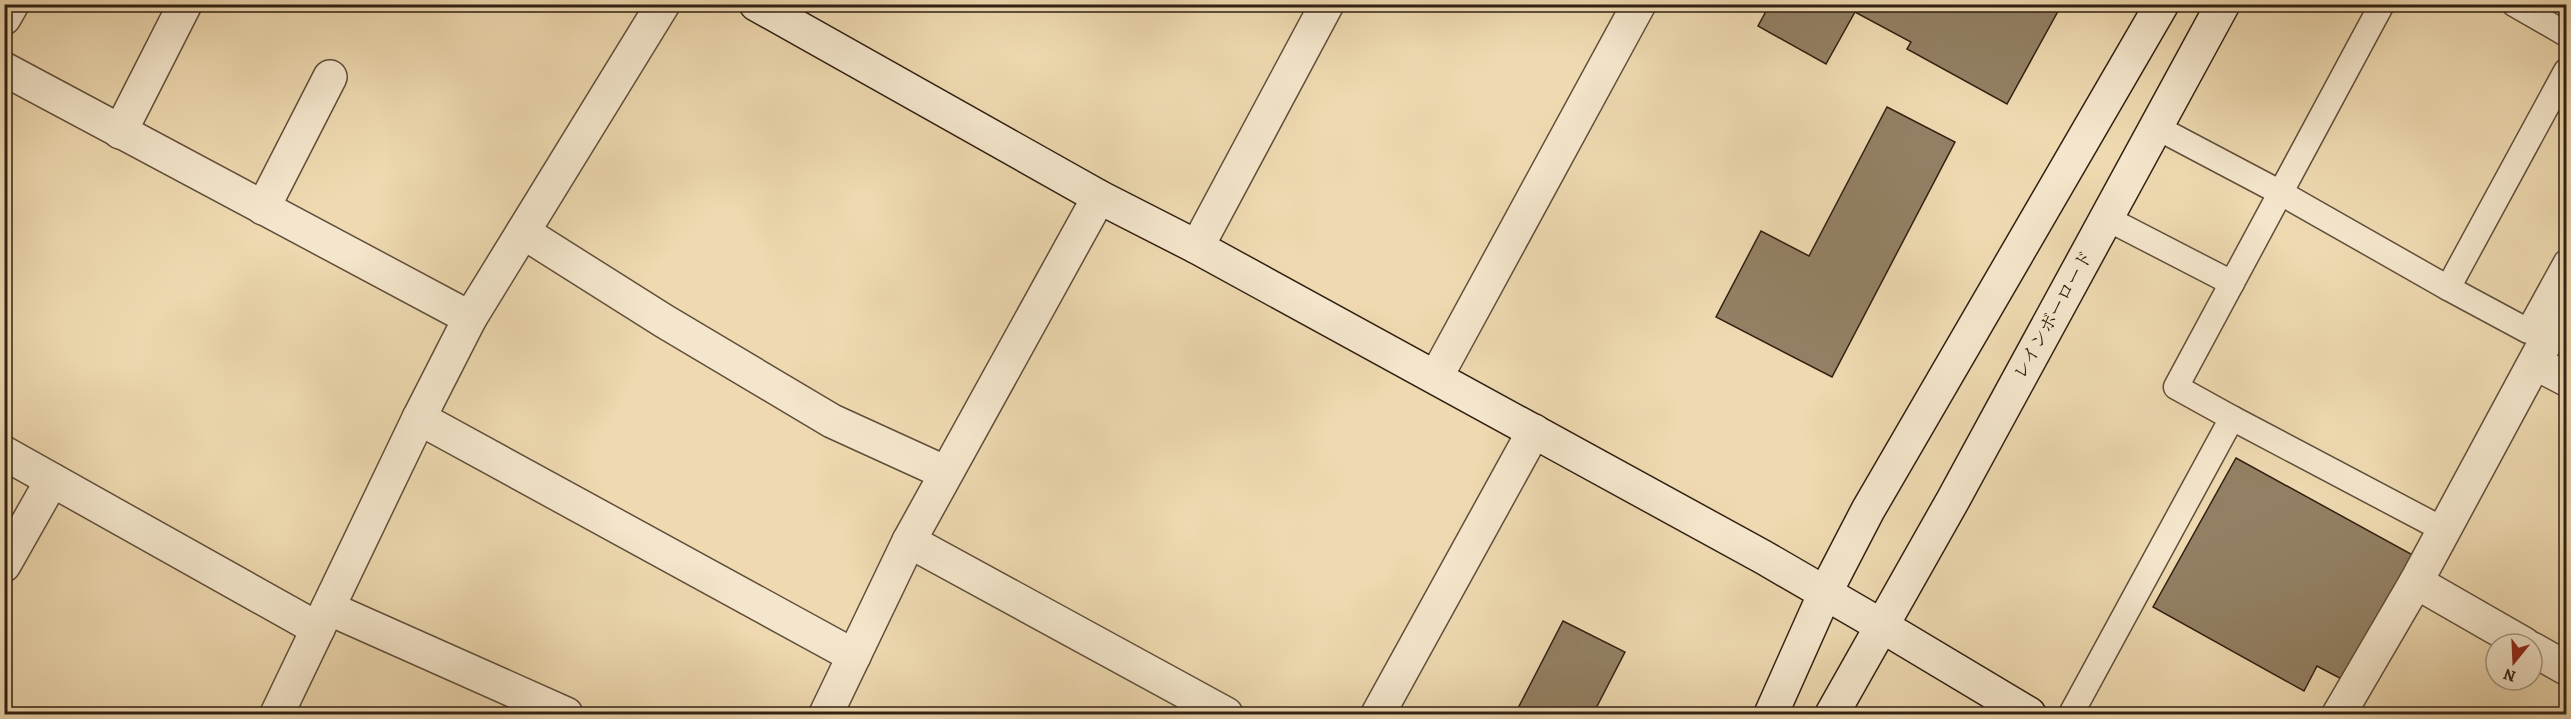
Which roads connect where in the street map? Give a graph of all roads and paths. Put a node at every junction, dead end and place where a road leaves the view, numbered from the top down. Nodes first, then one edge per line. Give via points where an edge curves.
1 (12, 4) edge
2 (185, 4) edge
3 (663, 4) edge
4 (756, 4) edge
5 (1326, 4) edge
6 (1639, 4) edge
7 (2162, 4) edge
8 (2223, 4) edge
9 (2382, 4) edge
10 (2514, 4) edge
11 (4, 18) edge
12 (2566, 34) edge
13 (4, 69) edge
14 (2566, 71) edge
15 (330, 77) dead end
16 (2156, 127) junction
17 (120, 132) junction
18 (2281, 193) junction
19 (1099, 197) junction
20 (262, 208) junction
21 (2106, 218) junction
22 (523, 232) junction
23 (1197, 247) junction
24 (2566, 262) edge
25 (2232, 283) junction
26 (2448, 288) junction
27 (2566, 304) edge
28 (470, 318) junction
29 (2535, 363) junction
30 (1437, 377) junction
31 (2566, 380) edge
32 (419, 418) junction
33 (2232, 418) junction
34 (1534, 431) junction
35 (4, 453) edge
36 (946, 473) junction
37 (51, 480) junction
38 (2444, 530) junction
39 (909, 541) junction
40 (4, 565) edge
41 (2416, 582) junction
42 (1825, 593) junction
43 (323, 618) junction
44 (1882, 626) junction
45 (2503, 632) edge
46 (854, 656) junction
47 (2544, 656) edge
48 (2566, 668) edge
49 (277, 714) edge
50 (566, 714) edge
51 (826, 714) edge
52 (1226, 714) edge
53 (1378, 714) edge
54 (1772, 714) edge
55 (1832, 714) edge
56 (2030, 714) edge
57 (2071, 714) edge
58 (2339, 714) edge

1 - 11 street
2 - 17 street
3 - 22 street
4 - 19 street
5 - 23 street
6 - 30 street
7 - 42 street via 1868,510
8 - 16 street, レインボーロード
9 - 18 lane
10 - 12 lane
13 - 17 street
14 - 26 lane
15 - 20 street
16 - 18 lane
16 - 21 street, レインボーロード
17 - 20 street
18 - 25 lane
18 - 26 lane
19 - 23 street
19 - 36 street
20 - 28 street
21 - 25 lane
21 - 44 street, レインボーロード
22 - 28 street
22 - 36 street via 832,421
23 - 30 street
24 - 26 lane via 2528,331
25 - 33 lane via 2176,387
27 - 29 street
28 - 32 street
29 - 31 street
29 - 38 street
30 - 34 street
32 - 43 street
32 - 46 street
33 - 38 lane
33 - 57 lane
34 - 42 street
34 - 53 street
35 - 37 street
36 - 39 street
37 - 40 street
37 - 43 street
38 - 41 street
39 - 46 street
39 - 52 street
41 - 45 street
41 - 58 street
42 - 44 street
42 - 54 street
43 - 49 street
43 - 50 street
44 - 55 street, レインボーロード
44 - 56 street
46 - 51 street
47 - 48 street

